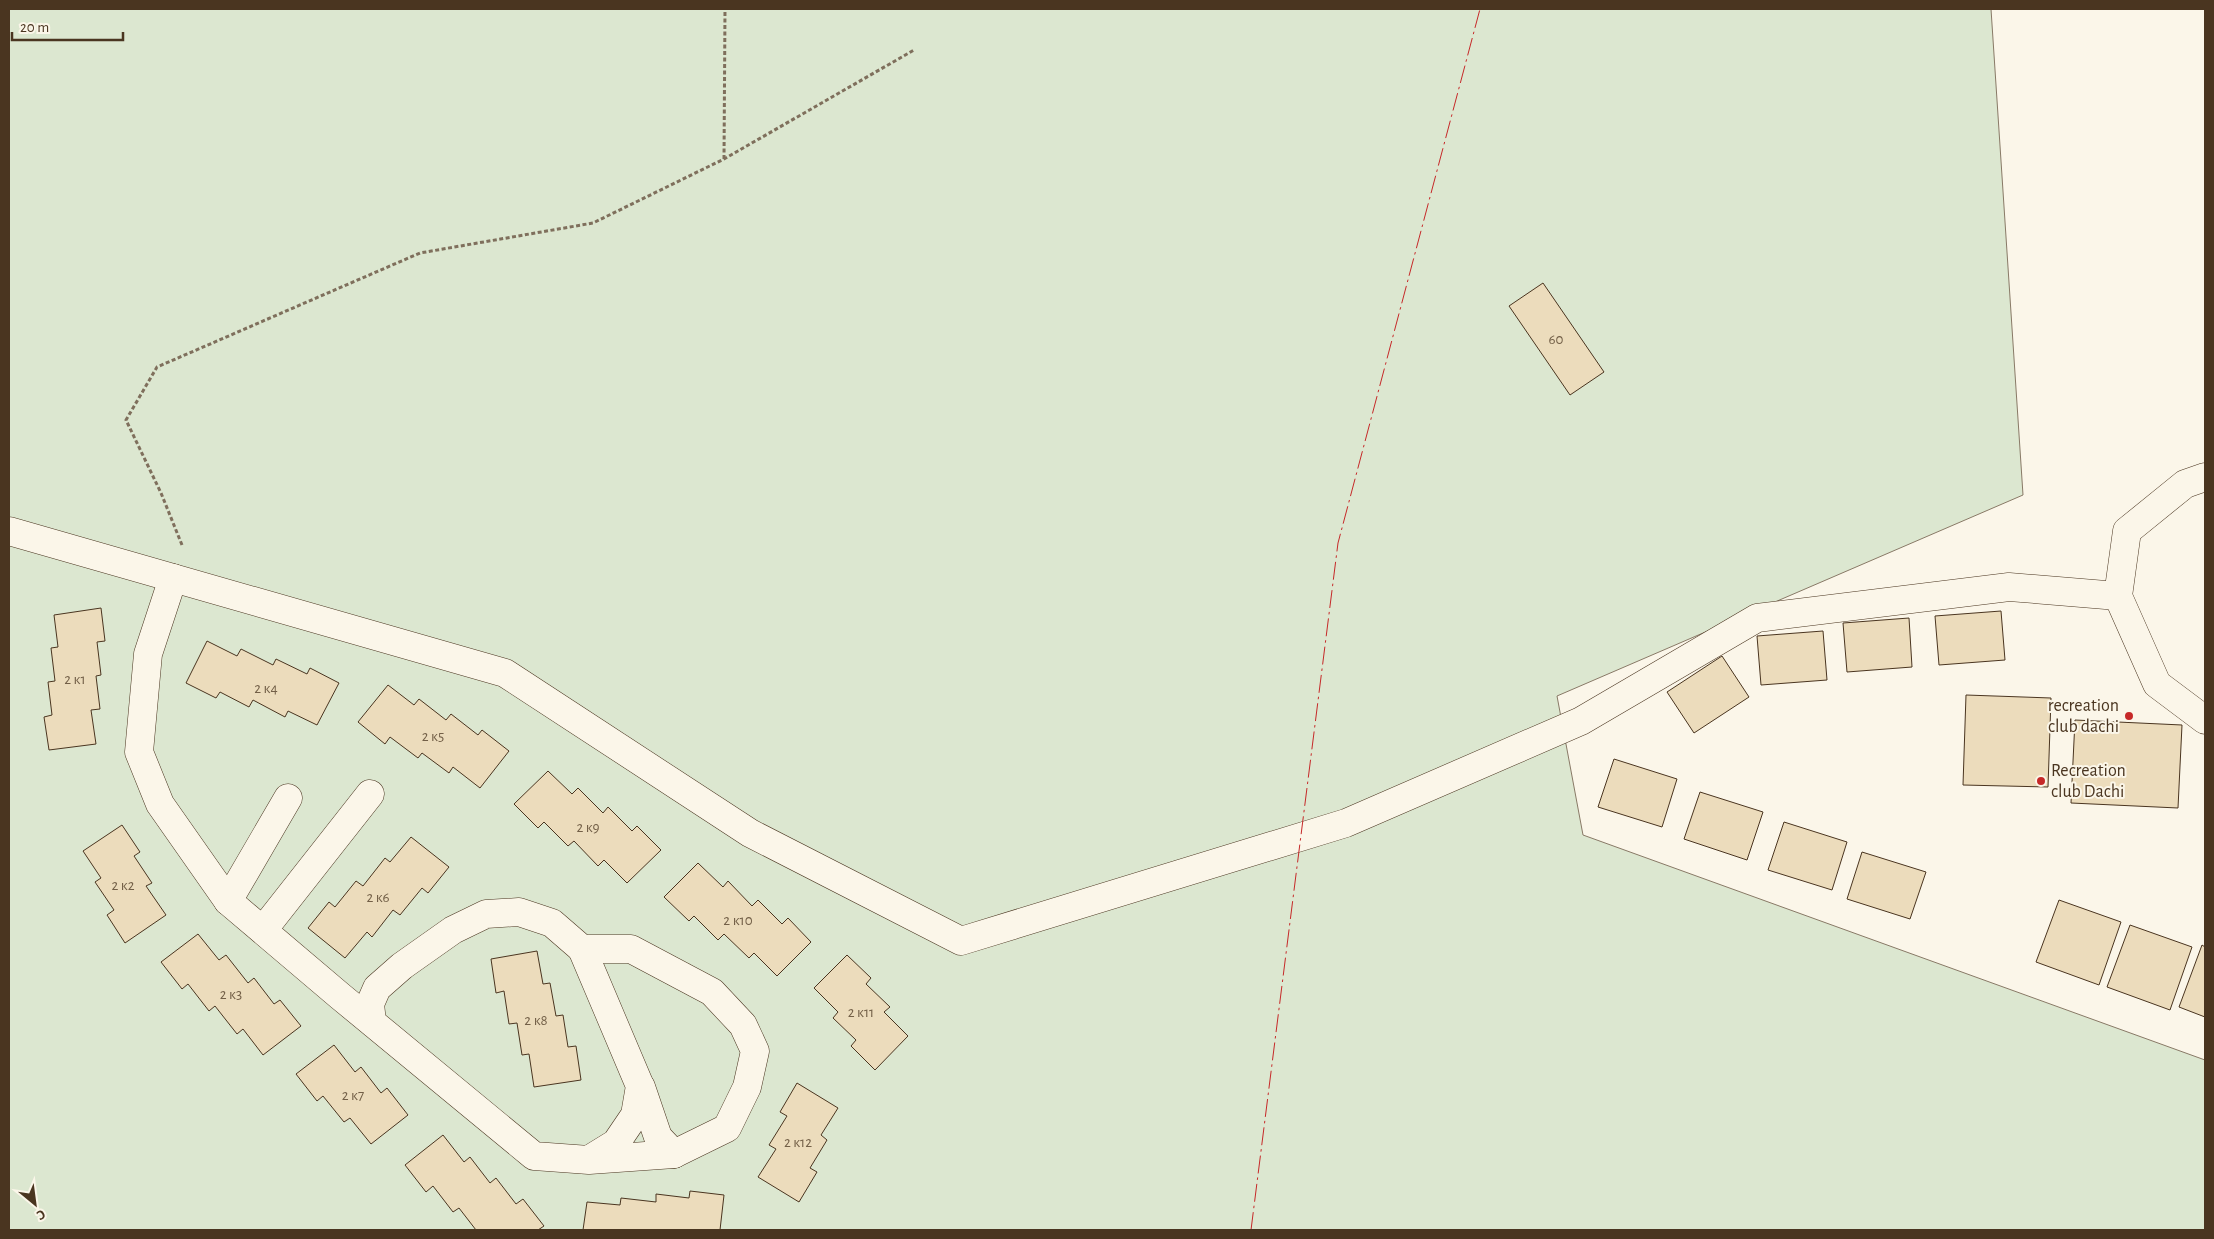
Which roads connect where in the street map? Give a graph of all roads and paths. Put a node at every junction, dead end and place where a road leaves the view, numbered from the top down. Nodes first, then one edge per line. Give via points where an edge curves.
1 (725, 9) edge
2 (914, 50) dead end
3 (724, 159) junction
4 (2205, 477) edge
5 (9, 531) edge
6 (185, 582) junction
7 (2118, 596) junction
8 (2205, 720) edge
9 (370, 794) dead end
10 (288, 798) dead end
11 (228, 901) junction
12 (263, 930) junction
13 (582, 949) junction
14 (372, 1022) junction
15 (640, 1086) junction
16 (674, 1154) junction
17 (589, 1160) junction

1 - 3 path
2 - 3 path
3 - 6 path via 593,223 420,253 157,367 126,420 161,493
4 - 7 street via 2185,484 2127,531
5 - 6 street
6 - 7 street via 505,673 750,833 962,941 1346,823 1581,721 1757,618 2009,587
6 - 11 street via 148,654 138,752 160,804
7 - 8 street via 2157,684
9 - 12 street
10 - 11 street
11 - 12 street
12 - 14 street
13 - 14 street via 552,923 519,912 486,914 453,930 377,988 370,1004
13 - 15 street
13 - 16 street via 631,950 712,992 744,1026 755,1051 747,1087 727,1128
14 - 17 street via 534,1156
15 - 16 street via 658,1137
15 - 17 street via 635,1115 616,1143
16 - 17 street

